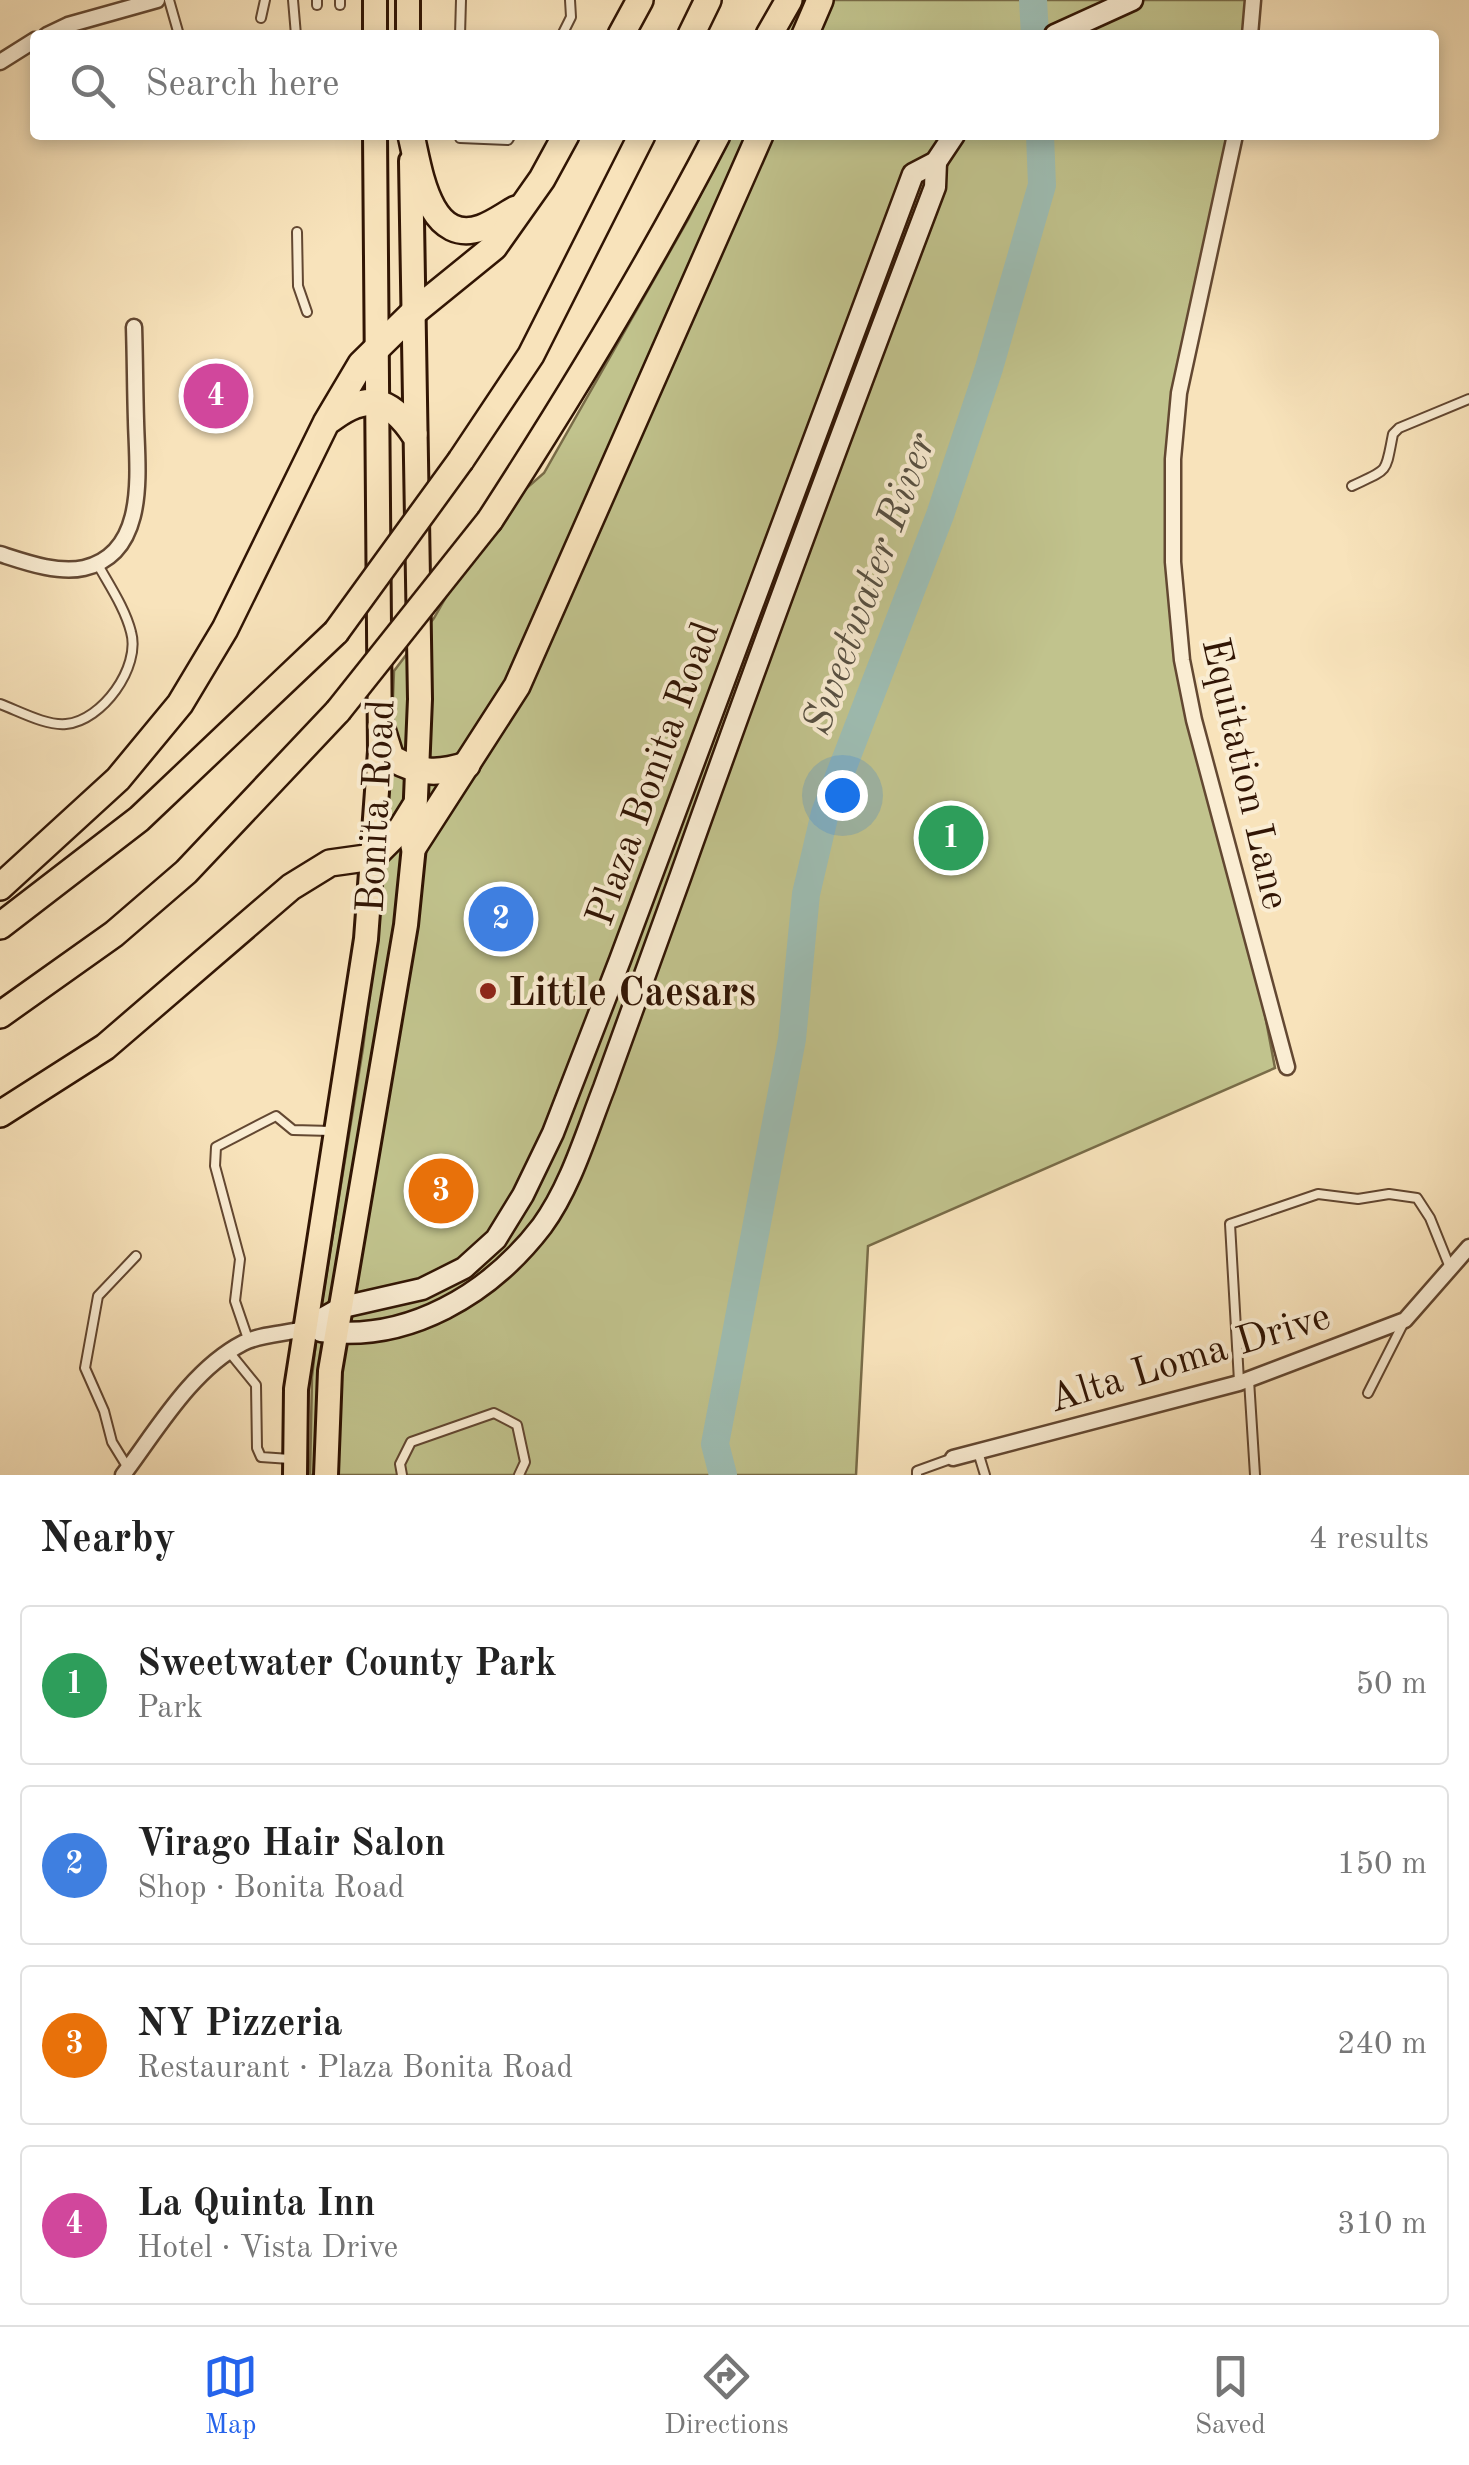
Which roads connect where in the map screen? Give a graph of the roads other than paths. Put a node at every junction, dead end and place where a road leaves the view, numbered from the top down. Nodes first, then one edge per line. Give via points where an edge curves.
1 (157, 0) edge
2 (169, 0) edge
3 (265, 0) edge
4 (293, 0) edge
5 (376, 0) edge
6 (408, 0) edge
7 (460, 0) edge
8 (570, 0) edge
9 (640, 0) edge
10 (708, 0) edge
11 (789, 0) edge
12 (820, 0) edge
13 (1132, 0) edge
14 (1253, 0) edge
15 (261, 18) dead end
16 (59, 30) edge
17 (178, 30) edge
18 (296, 30) edge
19 (375, 30) edge
20 (408, 30) edge
21 (460, 30) edge
22 (564, 30) edge
23 (624, 30) edge
24 (693, 30) edge
25 (772, 30) edge
26 (807, 30) edge
27 (1066, 30) edge
28 (1250, 30) edge
29 (30, 43) edge
30 (0, 62) edge
31 (375, 140) edge
32 (411, 140) edge
33 (412, 140) edge
34 (563, 140) edge
35 (639, 140) edge
36 (713, 140) edge
37 (758, 140) edge
38 (951, 140) edge
39 (1234, 140) edge
40 (936, 162) junction
41 (525, 204) junction
42 (297, 232) dead end
43 (308, 312) dead end
44 (414, 312) junction
45 (134, 327) dead end
46 (377, 347) junction
47 (1469, 399) edge
48 (378, 402) junction
49 (326, 423) junction
50 (414, 434) junction
51 (1352, 486) dead end
52 (0, 554) edge
53 (97, 563) junction
54 (0, 704) edge
55 (381, 726) junction
56 (466, 766) junction
57 (417, 772) junction
58 (414, 808) junction
59 (414, 846) junction
60 (373, 856) junction
61 (0, 886) edge
62 (0, 926) edge
63 (114, 934) junction
64 (0, 1015) edge
65 (0, 1036) edge
66 (1286, 1067) dead end
67 (0, 1114) edge
68 (336, 1132) junction
69 (1469, 1247) edge
70 (136, 1256) dead end
71 (1451, 1270) junction
72 (343, 1306) junction
73 (1406, 1320) junction
74 (304, 1329) junction
75 (338, 1334) junction
76 (249, 1341) junction
77 (230, 1353) junction
78 (1244, 1381) junction
79 (1368, 1392) dead end
80 (978, 1452) junction
81 (953, 1458) joint
82 (295, 1467) edge
83 (125, 1472) edge
84 (326, 1475) edge
85 (402, 1475) edge
86 (519, 1475) edge
87 (917, 1475) edge
88 (985, 1475) edge
89 (1255, 1475) edge

1 - 16 street
2 - 17 lane
3 - 15 lane
4 - 18 lane
5 - 19 main road
6 - 20 main road
7 - 21 lane
8 - 22 lane
9 - 23 highway
10 - 24 highway
11 - 25 highway
12 - 26 highway
13 - 27 main road
14 - 28 street
29 - 30 street
31 - 46 main road, Bonita Road
32 - 44 main road, Bonita Road
33 - 41 highway via 426,197 442,220 483,228
34 - 41 highway
35 - 62 highway, bridge via 531,354 336,632 140,819
36 - 63 highway, bridge via 581,380 490,520 338,711 186,872
37 - 56 highway via 516,686
38 - 40 main road, Plaza Bonita Road
39 - 66 street, Equitation Lane via 1179,392 1174,562 1194,720
40 - 72 main road, Plaza Bonita Road via 913,174 620,960 522,1195 496,1239 464,1268 422,1289
40 - 75 main road, Plaza Bonita Road via 934,187 568,1181 514,1259 469,1296 390,1330
41 - 44 highway via 494,248
42 - 43 lane via 298,286
44 - 46 highway
44 - 50 main road, Bonita Road
45 - 53 street via 138,493 122,540
46 - 48 main road, Bonita Road
46 - 49 highway
47 - 51 lane via 1399,428 1390,462
48 - 49 highway
48 - 50 highway via 400,413
48 - 55 main road, Bonita Road
49 - 61 highway via 225,629 180,704 118,779
50 - 57 main road, Bonita Road
52 - 53 street via 60,568
53 - 54 lane via 132,635 128,670 79,721 56,724
55 - 57 highway via 391,758
55 - 60 main road, Bonita Road
56 - 57 highway
56 - 59 highway
57 - 58 main road, Bonita Road
58 - 59 main road, Bonita Road
58 - 60 highway
59 - 72 main road, Bonita Road
60 - 67 highway via 330,863 291,886 105,1047
60 - 68 main road, Bonita Road
63 - 64 highway
63 - 65 highway via 81,972
68 - 74 main road, Bonita Road
68 - 76 lane via 294,1130 276,1116 216,1147 240,1259 236,1301
69 - 71 street, Alta Loma Drive
70 - 83 lane via 98,1296 85,1368
71 - 73 street, Alta Loma Drive
71 - 78 lane via 1417,1198 1318,1194 1230,1224
72 - 74 main road, Plaza Bonita Road
72 - 75 main road, Bonita Road
73 - 78 street, Alta Loma Drive
73 - 79 lane
74 - 75 main road, Plaza Bonita Road
74 - 76 street
74 - 82 main road, Bonita Road
75 - 84 main road, Bonita Road
76 - 77 street
77 - 82 lane via 256,1385 260,1457
77 - 83 street via 177,1402
78 - 80 street, Alta Loma Drive
78 - 89 lane
80 - 81 street, Alta Loma Drive
80 - 88 lane
81 - 87 lane
85 - 86 lane via 411,1442 494,1414 517,1425 525,1462

